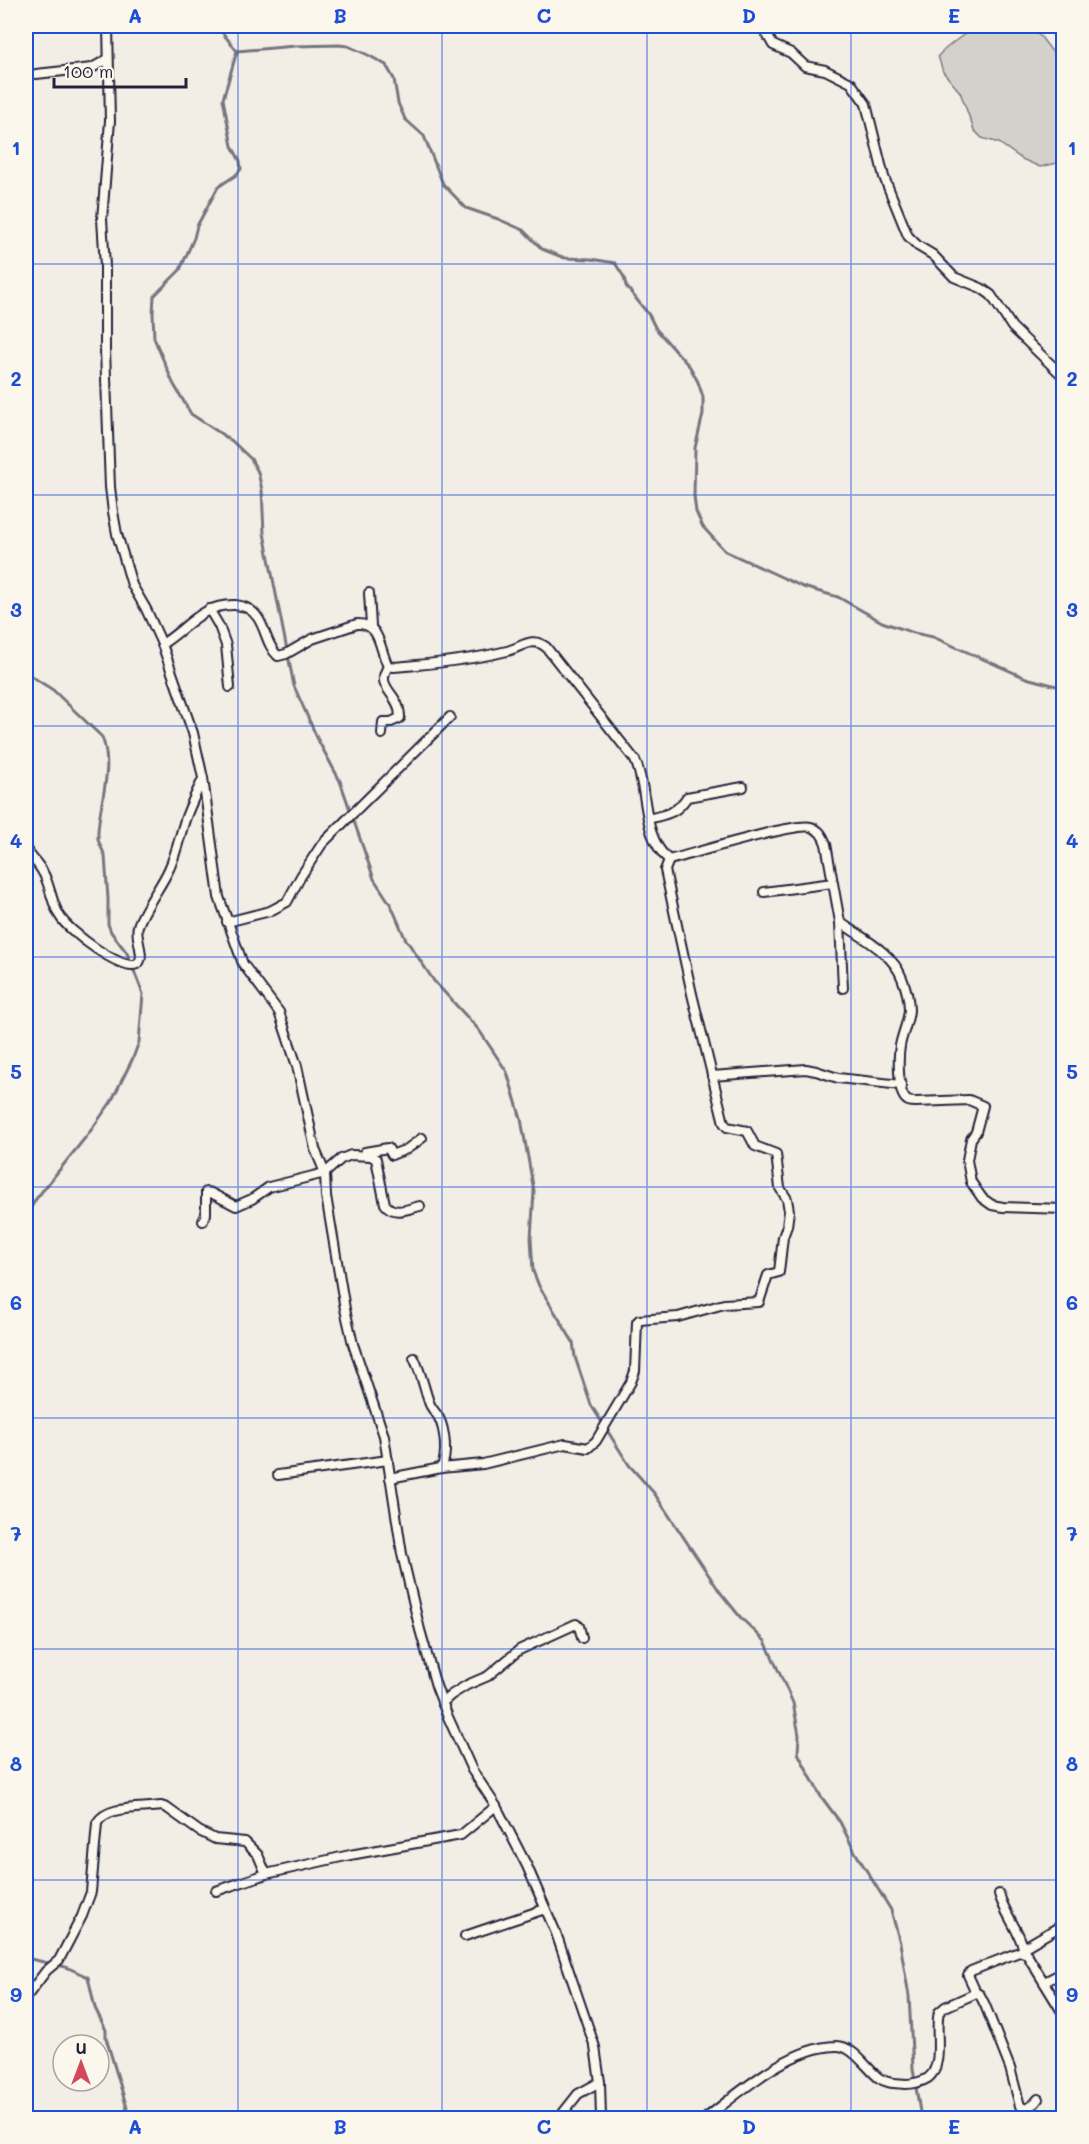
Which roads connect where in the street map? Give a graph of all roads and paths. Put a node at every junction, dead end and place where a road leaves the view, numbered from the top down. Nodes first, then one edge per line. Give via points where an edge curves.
1 (108, 26) edge
2 (762, 26) edge
3 (108, 59) junction
4 (36, 74) dead end
5 (1064, 377) edge
6 (369, 593) dead end
7 (209, 609) junction
8 (371, 626) junction
9 (162, 644) junction
10 (388, 666) junction
11 (230, 687) dead end
12 (450, 717) dead end
13 (382, 734) dead end
14 (203, 778) junction
15 (743, 787) dead end
16 (648, 819) junction
17 (26, 849) edge
18 (669, 860) junction
19 (833, 883) junction
20 (764, 892) dead end
21 (227, 922) junction
22 (840, 922) junction
23 (843, 988) dead end
24 (712, 1076) junction
25 (901, 1085) junction
26 (422, 1138) dead end
27 (351, 1155) junction
28 (325, 1173) junction
29 (420, 1206) dead end
30 (1064, 1209) edge
31 (203, 1221) dead end
32 (414, 1358) dead end
33 (388, 1460) junction
34 (441, 1468) junction
35 (278, 1475) dead end
36 (390, 1478) junction
37 (582, 1638) dead end
38 (442, 1703) junction
39 (496, 1806) junction
40 (266, 1874) junction
41 (216, 1891) dead end
42 (999, 1894) dead end
43 (545, 1909) junction
44 (1064, 1924) edge
45 (465, 1936) dead end
46 (1024, 1950) junction
47 (1064, 1972) edge
48 (1044, 1982) junction
49 (974, 1991) junction
50 (27, 1996) edge
51 (1064, 2015) edge
52 (600, 2082) junction
53 (1038, 2099) dead end
54 (563, 2113) dead end
55 (602, 2118) edge
56 (706, 2118) edge

1 - 3 street
2 - 5 street via 773,45 791,53 805,66 825,70 851,83 866,104 890,196 908,236 954,277 991,295 1012,327
3 - 4 street via 92,68
3 - 9 street via 110,121 102,219 110,487 117,534 132,585
6 - 8 street
7 - 8 street via 225,605 250,609 278,656 357,624
7 - 9 street
7 - 11 street via 223,633
8 - 10 street
9 - 14 street via 193,733
10 - 13 street via 384,681 398,705 400,718 383,722
10 - 16 street via 455,660 540,642 635,760
12 - 21 street via 322,844 287,902 270,911
14 - 17 street via 176,854 139,922 137,939 142,954 137,964 120,963 68,926 60,917 46,877
14 - 21 street via 219,897
15 - 16 street via 687,797 675,811
16 - 18 street via 659,852
18 - 19 street via 804,826 822,833
18 - 24 street via 664,870
19 - 20 street
19 - 22 street
21 - 28 street via 243,964 283,1021 315,1149
22 - 23 street
22 - 25 street via 890,959 903,979 909,1010 900,1045
24 - 25 street via 806,1070
24 - 34 street via 727,1127 747,1131 755,1146 776,1154 780,1188 789,1211 779,1272 767,1276 759,1302 724,1304 678,1317 639,1320 631,1382 588,1448 564,1444 483,1464
25 - 30 street via 908,1102 969,1100 983,1106 966,1160 971,1182 986,1202 1003,1207
26 - 27 street via 392,1155 386,1148
27 - 28 street
27 - 29 street via 376,1159 389,1209 400,1211
28 - 31 street via 269,1187 236,1206 206,1192
28 - 33 street via 345,1309
32 - 34 street via 431,1409 440,1419 443,1431
33 - 35 street
33 - 36 street
34 - 36 street
36 - 38 street via 402,1554
37 - 38 street via 576,1624 519,1650 488,1676 466,1685
38 - 39 street via 472,1770
39 - 40 street via 461,1835
39 - 43 street
40 - 41 street
40 - 50 street via 258,1855 244,1842 215,1839 199,1832 167,1808 104,1814 97,1823 91,1892 82,1916 59,1960
42 - 46 street
43 - 45 street
43 - 52 street via 582,2005 595,2047
44 - 46 street
46 - 48 street
46 - 49 street via 971,1971 968,1975
47 - 48 street
48 - 51 street
49 - 53 street via 985,2005 1020,2106 1029,2108
49 - 56 street via 939,2012 939,2039 929,2078 912,2084 892,2083 880,2079 840,2046 819,2048 794,2057
52 - 54 street via 578,2094
52 - 55 street

